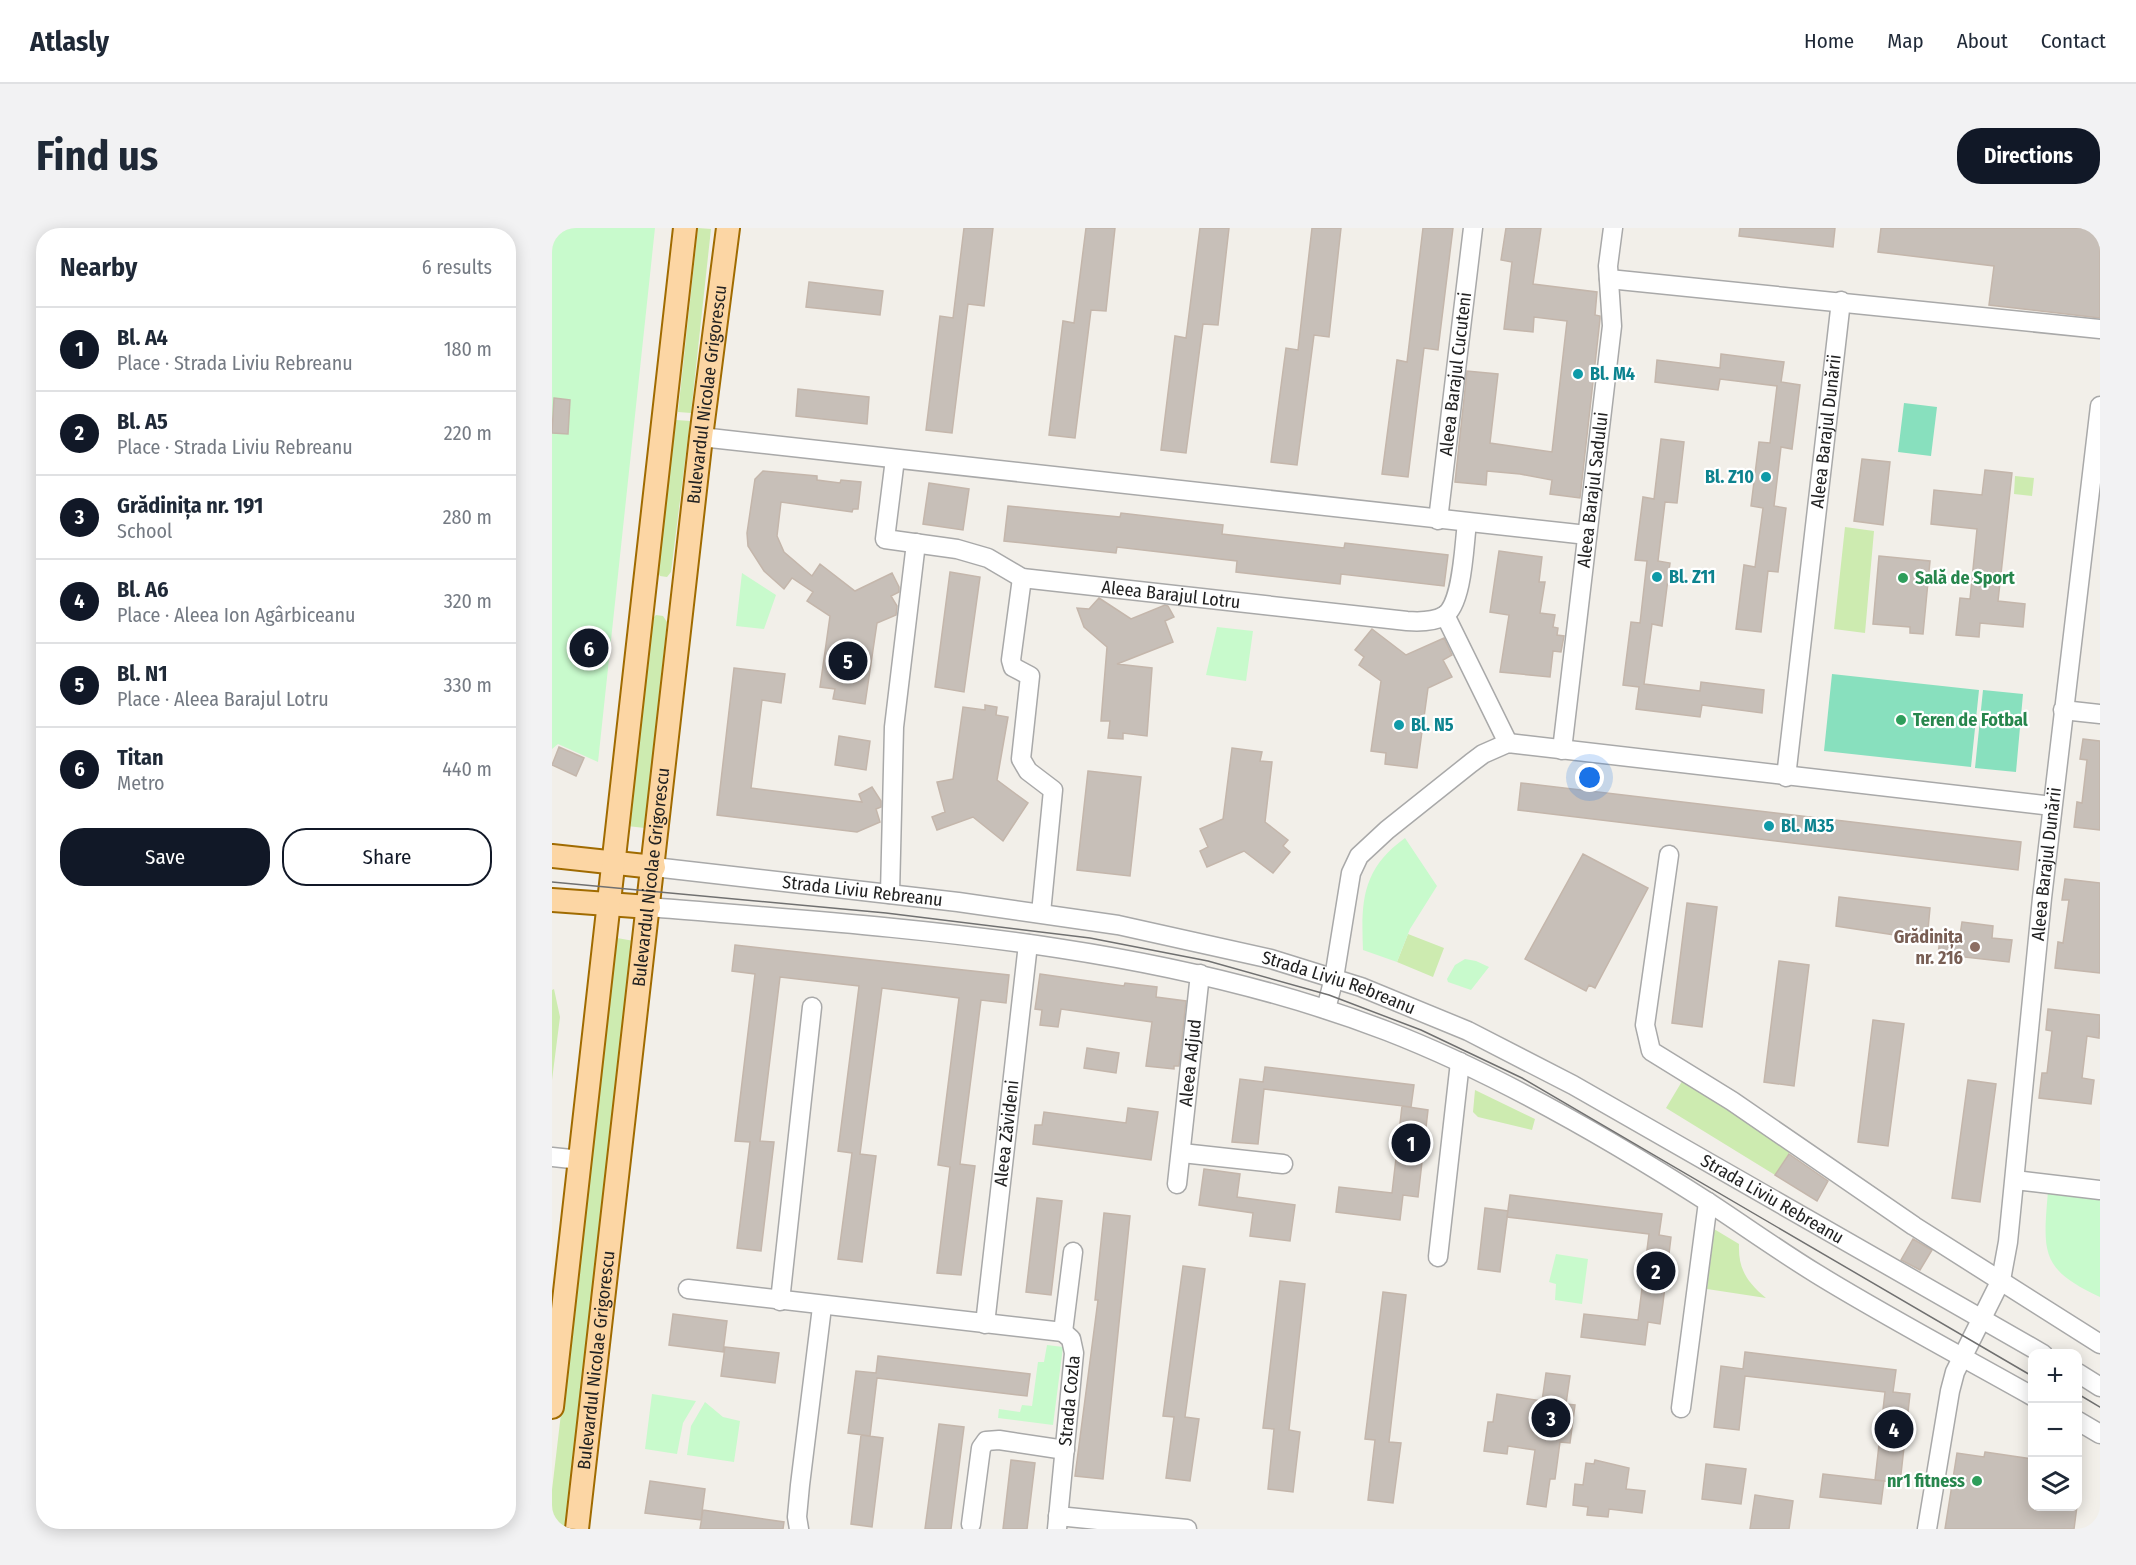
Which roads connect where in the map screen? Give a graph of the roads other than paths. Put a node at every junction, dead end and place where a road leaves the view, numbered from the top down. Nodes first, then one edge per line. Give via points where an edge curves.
1 (685, 228) edge
2 (728, 228) edge
3 (1473, 228) edge
4 (1613, 228) edge
5 (1609, 279) junction
6 (1841, 301) junction
7 (2100, 329) edge
8 (2100, 415) edge
9 (701, 437) junction
10 (895, 459) junction
11 (1438, 519) junction
12 (1467, 523) junction
13 (1587, 536) junction
14 (916, 543) junction
15 (1022, 579) junction
16 (1445, 615) junction
17 (2063, 710) junction
18 (2100, 714) edge
19 (1508, 743) junction
20 (1562, 750) junction
21 (1786, 777) junction
22 (2052, 806) junction
23 (1669, 855) dead end
24 (552, 856) edge
25 (614, 863) junction
26 (654, 867) junction
27 (890, 894) junction
28 (552, 900) edge
29 (610, 904) junction
30 (649, 907) junction
31 (1041, 913) junction
32 (1028, 944) junction
33 (1200, 974) junction
34 (1334, 978) junction
35 (812, 1007) dead end
36 (1326, 1009) junction
37 (1461, 1062) junction
38 (1182, 1153) junction
39 (552, 1157) edge
40 (581, 1160) junction
41 (1283, 1164) dead end
42 (2015, 1180) junction
43 (1177, 1184) dead end
44 (2100, 1190) edge
45 (1708, 1202) junction
46 (1073, 1252) dead end
47 (1438, 1257) dead end
48 (2001, 1280) junction
49 (688, 1289) dead end
50 (780, 1301) junction
51 (822, 1306) junction
52 (1983, 1318) junction
53 (985, 1324) junction
54 (1063, 1332) junction
55 (2100, 1344) edge
56 (2036, 1349) edge
57 (1970, 1361) junction
58 (2082, 1376) edge
59 (2100, 1387) edge
60 (2028, 1394) edge
61 (552, 1407) edge
62 (1681, 1408) dead end
63 (2082, 1423) edge
64 (2100, 1434) edge
65 (1065, 1450) junction
66 (1057, 1522) edge
67 (971, 1524) dead end
68 (577, 1529) edge
69 (799, 1529) edge
70 (1187, 1529) edge
71 (1927, 1529) edge

1 - 25 main road
2 - 9 main road, Bulevardul Nicolae Grigorescu
3 - 11 street, Aleea Barajul Cucuteni
4 - 5 street, Aleea Barajul Sadului
5 - 6 street
5 - 13 street, Aleea Barajul Sadului via 1612,326
6 - 7 street
6 - 21 street, Aleea Barajul Dunării
8 - 17 street, Aleea Barajul Dunării
9 - 10 street
9 - 26 main road, Bulevardul Nicolae Grigorescu
10 - 11 street
10 - 14 street, Aleea Barajul Lotru via 885,539
11 - 12 street
12 - 13 street
12 - 16 street via 1457,594
13 - 20 street, Aleea Barajul Sadului
14 - 15 street, Aleea Barajul Lotru via 988,558
14 - 27 street via 894,727
15 - 16 street, Aleea Barajul Lotru via 1407,621 1422,622
15 - 31 street via 1011,660 1013,667 1030,676 1022,759 1028,771 1053,790
16 - 19 street
17 - 18 street
17 - 22 street, Aleea Barajul Dunării
19 - 20 street
19 - 34 street via 1471,763 1359,856 1351,873
20 - 21 street
21 - 22 street
22 - 42 street, Aleea Barajul Dunării
23 - 48 street via 1646,1025 1651,1051
24 - 25 main road, Strada Liviu Rebreanu
25 - 26 main road, Strada Liviu Rebreanu
25 - 29 main road
26 - 27 street, Strada Liviu Rebreanu
26 - 30 main road, Bulevardul Nicolae Grigorescu
27 - 31 street, Strada Liviu Rebreanu
28 - 29 main road, Strada Liviu Rebreanu
29 - 30 main road, Strada Liviu Rebreanu
29 - 40 main road
30 - 32 street, Strada Liviu Rebreanu
30 - 68 main road, Bulevardul Nicolae Grigorescu
31 - 34 street, Strada Liviu Rebreanu via 1212,944
32 - 33 street, Strada Liviu Rebreanu
32 - 53 street, Aleea Zăvideni
33 - 36 street, Strada Liviu Rebreanu
33 - 38 street, Aleea Adjud
34 - 36 street
34 - 52 street, Strada Liviu Rebreanu via 1425,1012 1518,1055
35 - 50 street
36 - 37 street, Strada Liviu Rebreanu
37 - 45 street, Strada Liviu Rebreanu
37 - 47 street
38 - 41 street
38 - 43 street, Aleea Adjud
39 - 40 street
40 - 61 main road
42 - 44 street
42 - 48 street, Aleea Barajul Dunării
45 - 57 street, Strada Liviu Rebreanu via 1814,1273
45 - 62 street
46 - 54 street, Strada Cozla
48 - 52 street, Aleea Barajul Dunării
48 - 55 street
49 - 50 street
50 - 51 street
51 - 53 street
51 - 69 street via 799,1496
52 - 56 street, Strada Liviu Rebreanu
52 - 57 street, Aleea Barajul Dunării
53 - 54 street
54 - 65 street, Strada Cozla via 1071,1339 1074,1353
57 - 60 street, Strada Liviu Rebreanu
57 - 71 street, Aleea Barajul Dunării via 1950,1391
58 - 59 street
63 - 64 street
65 - 66 street, Strada Cozla
65 - 67 street via 986,1440 981,1448
66 - 70 street, Strada Cozla

